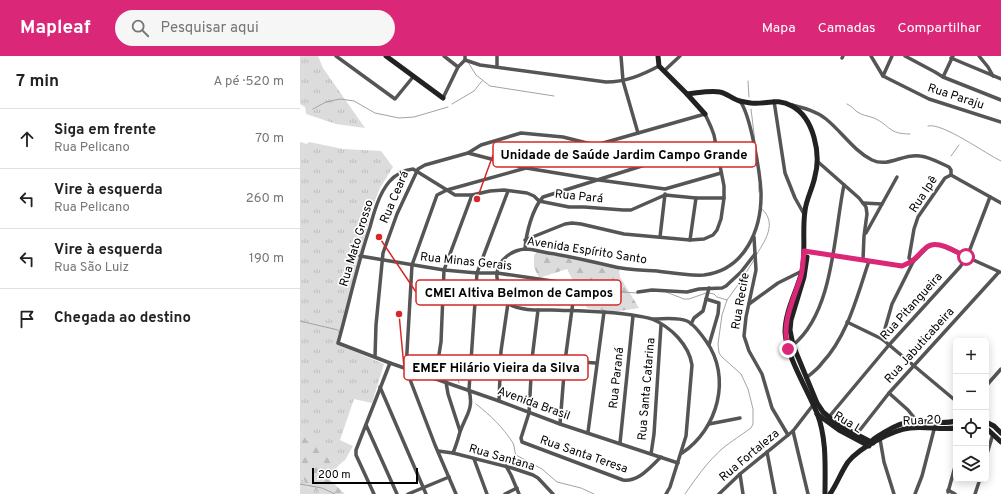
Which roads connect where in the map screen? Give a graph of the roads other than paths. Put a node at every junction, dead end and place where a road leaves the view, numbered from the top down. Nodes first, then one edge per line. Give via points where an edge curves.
1 (336, 56) edge
2 (386, 56) edge
3 (444, 56) edge
4 (498, 56) edge
5 (621, 56) edge
6 (658, 56) edge
7 (680, 56) edge
8 (871, 56) edge
9 (892, 56) edge
10 (905, 56) edge
11 (979, 56) edge
12 (952, 57) edge
13 (465, 58) edge
14 (658, 66) junction
15 (458, 67) junction
16 (497, 67) junction
17 (664, 71) junction
18 (883, 76) junction
19 (993, 76) junction
20 (414, 77) junction
21 (943, 77) junction
22 (1001, 79) edge
23 (623, 81) junction
24 (687, 94) junction
25 (443, 98) joint
26 (1001, 100) edge
27 (740, 101) junction
28 (774, 101) junction
29 (791, 105) junction
30 (704, 114) junction
31 (1001, 122) edge
32 (638, 133) junction
33 (715, 143) junction
34 (596, 145) junction
35 (468, 153) junction
36 (817, 160) junction
37 (526, 168) junction
38 (416, 171) junction
39 (721, 173) junction
40 (951, 175) junction
41 (897, 177) dead end
42 (599, 180) junction
43 (844, 185) junction
44 (665, 189) junction
45 (447, 190) junction
46 (508, 191) junction
47 (472, 195) junction
48 (665, 195) junction
49 (990, 197) junction
50 (696, 198) junction
51 (724, 198) junction
52 (539, 201) junction
53 (864, 203) junction
54 (1001, 203) edge
55 (882, 204) junction
56 (804, 214) junction
57 (754, 234) junction
58 (864, 236) junction
59 (660, 237) junction
60 (525, 240) junction
61 (690, 240) junction
62 (525, 249) junction
63 (806, 252) junction
64 (755, 254) junction
65 (834, 255) junction
66 (360, 256) junction
67 (966, 257) junction
68 (863, 260) junction
69 (383, 261) junction
70 (869, 261) junction
71 (913, 262) junction
72 (412, 265) junction
73 (444, 270) junction
74 (802, 271) junction
75 (1000, 272) edge
76 (477, 273) junction
77 (497, 273) junction
78 (709, 288) junction
79 (638, 292) dead end
80 (706, 299) junction
81 (508, 303) junction
82 (749, 304) junction
83 (538, 310) junction
84 (572, 311) junction
85 (604, 312) junction
86 (633, 316) junction
87 (652, 319) junction
88 (848, 322) junction
89 (691, 324) junction
90 (661, 325) junction
91 (882, 339) junction
92 (338, 343) joint
93 (709, 345) junction
94 (793, 345) junction
95 (889, 345) junction
96 (375, 357) junction
97 (565, 361) junction
98 (390, 363) junction
99 (596, 363) junction
100 (914, 365) junction
101 (406, 369) junction
102 (1001, 369) edge
103 (807, 377) junction
104 (435, 379) junction
105 (802, 381) junction
106 (446, 382) junction
107 (989, 383) edge
108 (380, 387) junction
109 (469, 390) junction
110 (889, 393) junction
111 (953, 398) edge
112 (499, 401) junction
113 (813, 405) junction
114 (529, 413) junction
115 (817, 414) junction
116 (740, 418) dead end
117 (828, 418) junction
118 (917, 421) junction
119 (953, 421) edge
120 (936, 422) junction
121 (560, 424) junction
122 (709, 424) junction
123 (989, 424) edge
124 (366, 426) junction
125 (953, 428) edge
126 (935, 429) junction
127 (989, 430) edge
128 (793, 431) junction
129 (460, 432) junction
130 (588, 432) junction
131 (1001, 433) edge
132 (994, 434) junction
133 (788, 435) junction
134 (856, 435) junction
135 (1001, 437) edge
136 (880, 440) junction
137 (1001, 442) edge
138 (620, 443) junction
139 (871, 444) junction
140 (989, 448) edge
141 (438, 450) junction
142 (767, 452) junction
143 (453, 453) junction
144 (682, 453) junction
145 (651, 454) junction
146 (661, 457) junction
147 (474, 458) junction
148 (678, 463) junction
149 (506, 466) junction
150 (953, 473) edge
151 (740, 474) junction
152 (449, 477) junction
153 (979, 482) edge
154 (424, 488) junction
155 (517, 488) junction
156 (947, 493) edge
157 (374, 494) edge
158 (397, 494) edge
159 (408, 494) edge
160 (426, 494) edge
161 (456, 494) edge
162 (487, 494) edge
163 (505, 494) edge
164 (519, 494) edge
165 (553, 494) edge
166 (666, 494) edge
167 (719, 494) edge
168 (743, 494) edge
169 (775, 494) edge
170 (808, 494) edge
171 (825, 494) edge
172 (830, 494) edge
173 (894, 494) edge
174 (915, 494) edge
175 (954, 494) edge
176 (976, 494) edge

1 - 20 street via 395,99
2 - 20 street
3 - 15 street
4 - 16 street
5 - 23 street
6 - 14 street
7 - 17 street
8 - 18 street
9 - 18 street
10 - 21 street
11 - 19 street
12 - 19 street
12 - 21 street
13 - 15 street
13 - 16 street via 480,65
14 - 17 street
14 - 23 street
15 - 25 street
16 - 23 street via 606,82
17 - 24 street
18 - 31 street, Rua Paraju via 929,100
19 - 22 street
20 - 25 street
21 - 26 street
23 - 32 street
24 - 27 street via 718,92
24 - 30 street
27 - 28 street via 754,104
27 - 57 street, Avenida Espírito Santo via 749,122 760,188 760,211
28 - 29 street
28 - 56 street via 785,173
29 - 36 street via 805,117 813,133
29 - 40 street via 821,115 872,160 893,162 902,157 921,156 949,167
30 - 32 street
30 - 33 street
32 - 34 street
33 - 39 street
33 - 42 street
34 - 35 street, Rua Ceará via 563,137 521,133 481,145
34 - 37 street
35 - 37 street
35 - 38 street, Rua Ceará via 425,165
36 - 43 street
36 - 56 street via 816,176
37 - 42 street
37 - 45 street
38 - 45 street, Rua Pará
38 - 66 street, Rua Mato Grosso via 407,169 389,182 374,212
38 - 69 street, Rua Ceará via 386,242
39 - 44 street
39 - 51 street
40 - 49 street
40 - 71 street, Rua Ipê via 946,178 918,217 909,258
41 - 55 street
42 - 44 street
42 - 52 street via 548,195
43 - 53 street
43 - 65 street
44 - 48 street
45 - 47 street, Rua Pará via 460,196
45 - 72 street via 435,201
46 - 47 street, Rua Pará
46 - 52 street, Rua Pará via 534,196
46 - 76 street
47 - 73 street
48 - 50 street, Rua Pará
48 - 52 street, Rua Pará via 631,210 558,205
48 - 59 street
49 - 54 street
49 - 67 street, Rua Pitangueira
50 - 51 street, Rua Pará
50 - 61 street
51 - 61 street via 716,232 704,239
52 - 60 street
53 - 55 street
53 - 58 street via 867,210
55 - 58 street
56 - 63 street
57 - 62 street, Avenida Espírito Santo via 748,249 740,258 722,270 704,275 626,269
57 - 64 street, Rua Recife
58 - 68 street
59 - 60 street via 624,234 572,223
59 - 61 street
60 - 62 street
62 - 77 street, Avenida Espírito Santo via 513,252 504,259
63 - 65 street
63 - 74 street
63 - 94 street via 804,276 791,320
64 - 78 street via 742,272 726,286
64 - 82 street, Rua Recife via 756,270
65 - 68 street
65 - 94 street via 816,313 808,328
66 - 69 street, Rua Minas Gerais
66 - 92 street, Rua Mato Grosso
67 - 71 street via 934,244 928,246
67 - 75 street
67 - 95 street, Rua Pitangueira via 960,267
68 - 70 street
69 - 72 street, Rua Minas Gerais
69 - 96 street, Rua Ceará
70 - 71 street via 902,266
70 - 88 street
71 - 91 street via 892,304
72 - 73 street, Rua Minas Gerais
72 - 101 street
73 - 76 street, Rua Minas Gerais
73 - 104 street via 441,342
74 - 82 street via 778,283
74 - 105 street via 785,333 788,349
75 - 100 street, Rua Jabuticabeira
76 - 77 street, Rua Minas Gerais
76 - 109 street
77 - 81 street via 500,292
77 - 84 street, Rua Minas Gerais via 574,285
78 - 79 street via 687,292
78 - 80 street
80 - 89 street via 703,311
80 - 93 street via 719,303
81 - 83 street
81 - 112 street via 501,351
82 - 133 street, Rua Recife via 744,329 746,344 762,374 772,408
83 - 84 street
83 - 114 street
84 - 85 street
84 - 97 street
85 - 86 street
85 - 99 street
86 - 87 street
86 - 138 street, Rua Paraná
87 - 89 street via 679,320
87 - 90 street
88 - 91 street
88 - 103 street via 828,357
89 - 93 street
90 - 144 street via 670,330 682,343 692,365 686,436
90 - 145 street, Rua Santa Catarina
91 - 95 street
92 - 96 street, Avenida Brasil
93 - 122 street via 717,366 718,381 717,402
94 - 103 street
95 - 100 street
95 - 117 street, Rua Pitangueira
96 - 98 street, Avenida Brasil
97 - 99 street
97 - 121 street
98 - 101 street, Avenida Brasil
98 - 108 street
99 - 130 street
100 - 110 street, Rua Jabuticabeira
100 - 111 street
101 - 104 street, Avenida Brasil
101 - 141 street
102 - 107 street
103 - 105 street
103 - 117 street via 817,403
104 - 106 street, Avenida Brasil
105 - 113 street
106 - 109 street, Avenida Brasil
106 - 129 street
108 - 124 street
108 - 154 street
109 - 112 street, Avenida Brasil
109 - 129 street via 470,409
110 - 118 street
110 - 134 street, Rua Jabuticabeira
112 - 114 street, Avenida Brasil
113 - 115 street
113 - 128 street, Rua Fortaleza
114 - 121 street, Avenida Brasil
114 - 146 street, Rua Santa Teresa via 521,438 524,444 623,480 629,481 639,477
115 - 139 street, Rua L via 839,430
115 - 171 street via 825,451
116 - 122 street
117 - 134 street
118 - 120 street, Rua 20
118 - 139 street, Rua 20 via 899,425 881,434
119 - 120 street, Rua 20
120 - 126 street
121 - 130 street, Avenida Brasil
122 - 144 street via 695,442
123 - 131 street
124 - 157 street via 356,452
124 - 158 street
125 - 126 street, Rua 20
126 - 136 street, Rua 20 via 908,428
126 - 174 street
127 - 132 street
128 - 133 street, Rua Fortaleza
128 - 170 street
129 - 143 street
130 - 138 street, Avenida Brasil
132 - 135 street
132 - 137 street
132 - 140 street
133 - 142 street, Rua Fortaleza
134 - 139 street
136 - 139 street, Rua 20
136 - 173 street
138 - 145 street, Avenida Brasil
139 - 172 street, Rua 20 via 849,461
141 - 143 street, Rua Santana
141 - 152 street
142 - 151 street, Rua Fortaleza
142 - 169 street
143 - 147 street, Rua Santana
144 - 148 street
145 - 146 street, Avenida Brasil
146 - 148 street, Avenida Brasil
147 - 149 street, Rua Santana
147 - 162 street
148 - 166 street
149 - 155 street
149 - 165 street, Rua Santana via 538,478
150 - 156 street
151 - 167 street, Rua Fortaleza
151 - 168 street
152 - 154 street
152 - 161 street
153 - 176 street
154 - 159 street
154 - 160 street
155 - 163 street
155 - 164 street
156 - 175 street

